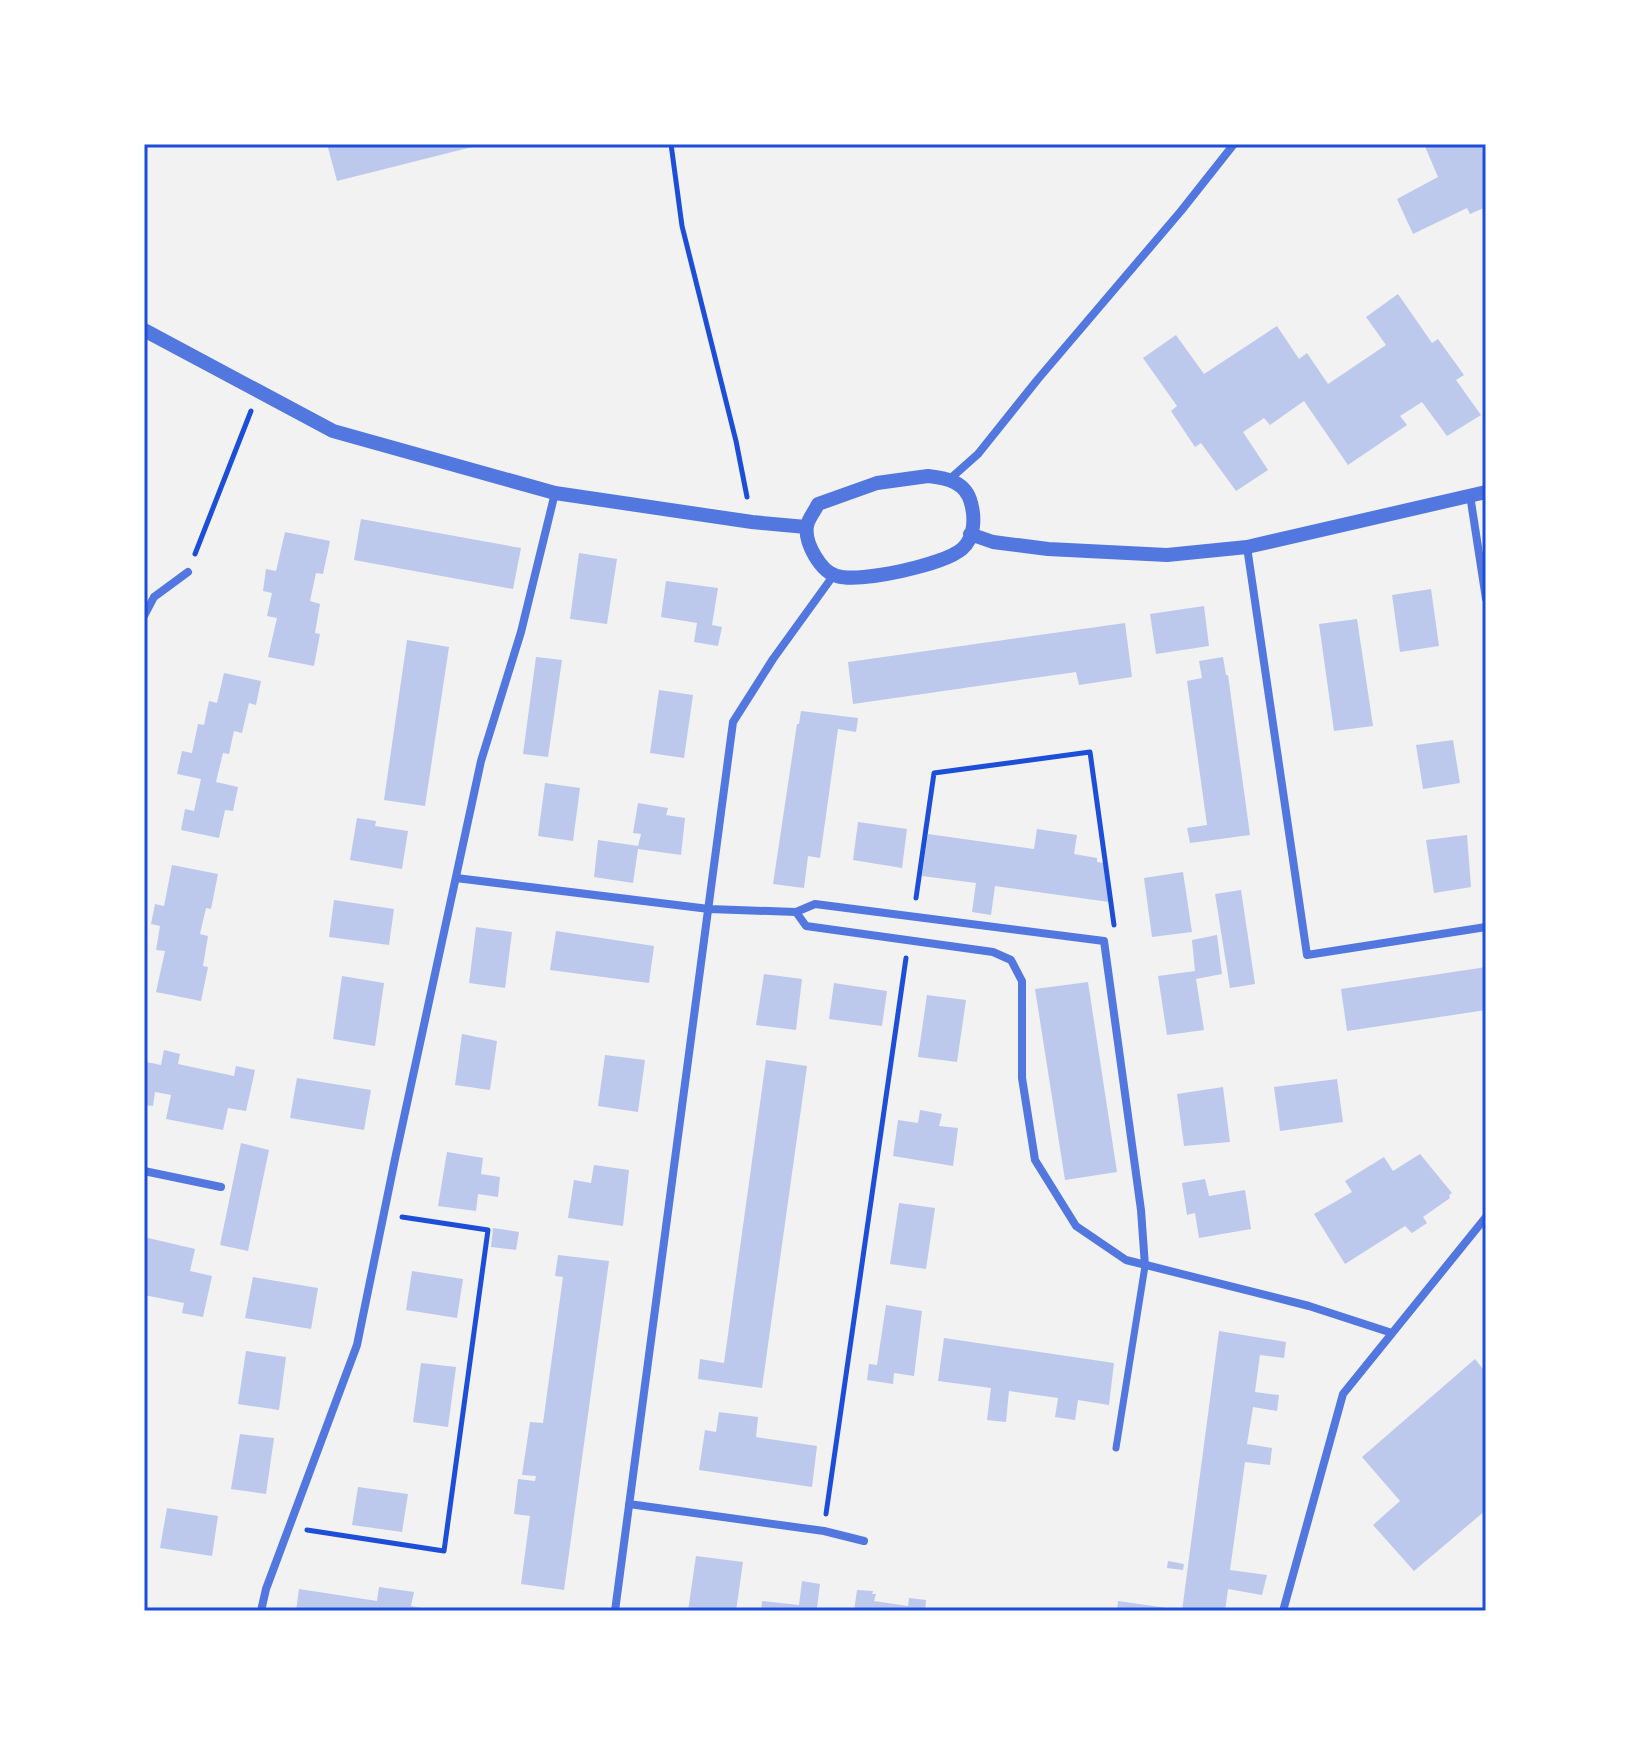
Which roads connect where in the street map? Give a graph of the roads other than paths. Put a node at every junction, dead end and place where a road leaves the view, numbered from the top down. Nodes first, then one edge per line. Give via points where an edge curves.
1 (1234, 144) edge
2 (144, 330) edge
3 (951, 478) junction
4 (1486, 492) edge
5 (555, 493) junction
6 (1470, 495) junction
7 (806, 527) junction
8 (970, 534) junction
9 (1247, 547) junction
10 (188, 572) road end
11 (833, 576) junction
12 (1486, 599) edge
13 (144, 616) edge
14 (456, 878) junction
15 (709, 909) junction
16 (796, 912) junction
17 (1486, 927) edge
18 (144, 1171) edge
19 (221, 1187) dead end
20 (1486, 1217) edge
21 (1145, 1266) junction
22 (1392, 1333) junction
23 (1116, 1448) dead end
24 (629, 1504) junction
25 (864, 1541) dead end
26 (261, 1611) edge
27 (615, 1611) edge
28 (1283, 1611) edge

1 - 3 street via 978,454
2 - 5 street via 333,431
3 - 7 street via 877,483 818,504
3 - 8 street via 969,495 976,520
4 - 6 street
5 - 7 street
5 - 14 street via 521,632 481,761
6 - 9 street
6 - 12 street
7 - 11 street via 811,549
8 - 9 street via 1048,549 1167,555
8 - 11 street via 964,548 926,567
9 - 17 street via 1307,955
10 - 13 street via 154,597
11 - 15 street via 733,722
14 - 15 street
14 - 26 street via 357,1345
15 - 16 street
15 - 24 street
16 - 21 street via 806,926 993,952 1011,960 1022,981 1022,1078 1035,1160 1076,1226 1126,1260
16 - 21 street via 815,904 1104,941
18 - 19 street
20 - 22 street
21 - 22 street via 1309,1306
21 - 23 street
22 - 28 street via 1343,1394
24 - 25 street
24 - 27 street

